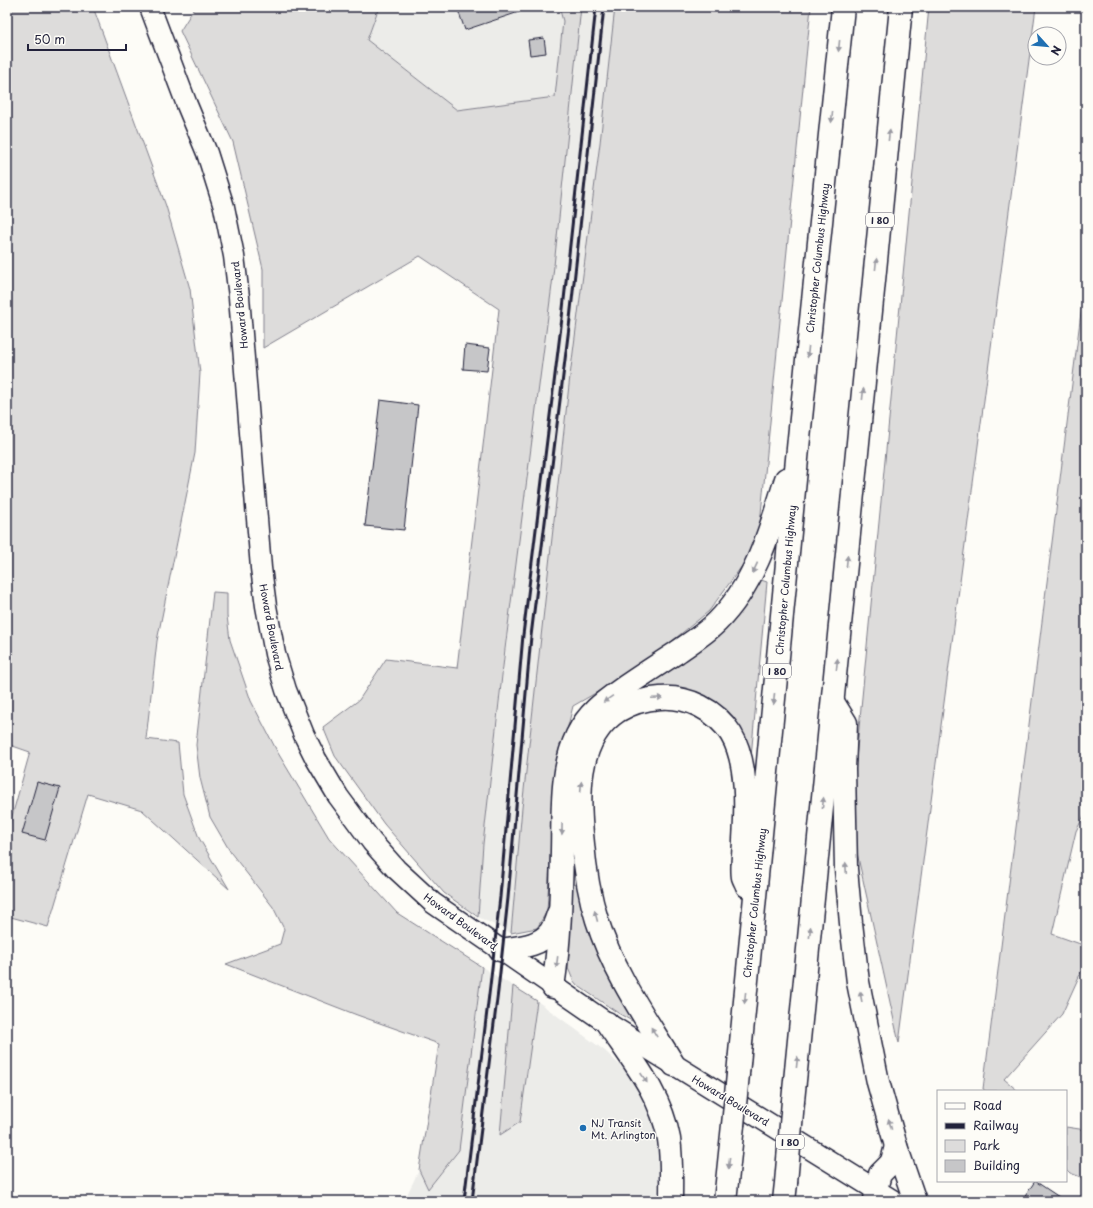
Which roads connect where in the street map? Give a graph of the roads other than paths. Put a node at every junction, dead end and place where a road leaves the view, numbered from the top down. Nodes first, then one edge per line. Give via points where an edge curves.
1 (150, 7) edge
2 (843, 7) edge
3 (901, 7) edge
4 (799, 438) junction
5 (833, 702) junction
6 (754, 904) junction
7 (560, 909) junction
8 (500, 950) junction
9 (554, 987) junction
10 (607, 1023) junction
11 (674, 1065) junction
12 (896, 1146) junction
13 (785, 1192) edge
14 (875, 1195) edge
15 (671, 1201) edge
16 (725, 1201) edge
17 (894, 1201) edge
18 (915, 1201) edge

1 - 8 main road, Howard Boulevard via 207,153 224,207 239,297 266,606 275,654 288,696 316,759 338,796 372,842 433,903
2 -> 4 highway, Christopher Columbus Highway / I 80
5 -> 3 highway, I 80
4 -> 6 highway, Christopher Columbus Highway / I 80
4 -> 7 highway via 760,556 735,602 717,623 696,639 600,704 577,734 564,781
12 -> 5 highway via 878,1082 858,982 846,869 846,723
13 -> 5 highway, I 80, bridge
11 -> 6 highway via 614,963 596,920 586,875 580,818 583,768 595,735 612,716 637,702 666,698 699,705 722,722 737,746 742,762 745,797 742,876
6 -> 16 highway, Christopher Columbus Highway / I 80, bridge
7 - 8 highway via 546,937 532,944
7 -> 9 highway
8 - 9 main road, Howard Boulevard
9 - 10 main road, Howard Boulevard
10 - 11 main road, Howard Boulevard
10 -> 15 highway via 653,1092 663,1114 671,1154
11 - 14 main road, Howard Boulevard
12 - 14 highway via 892,1161 880,1174
12 - 18 highway
14 - 17 main road, Howard Boulevard

